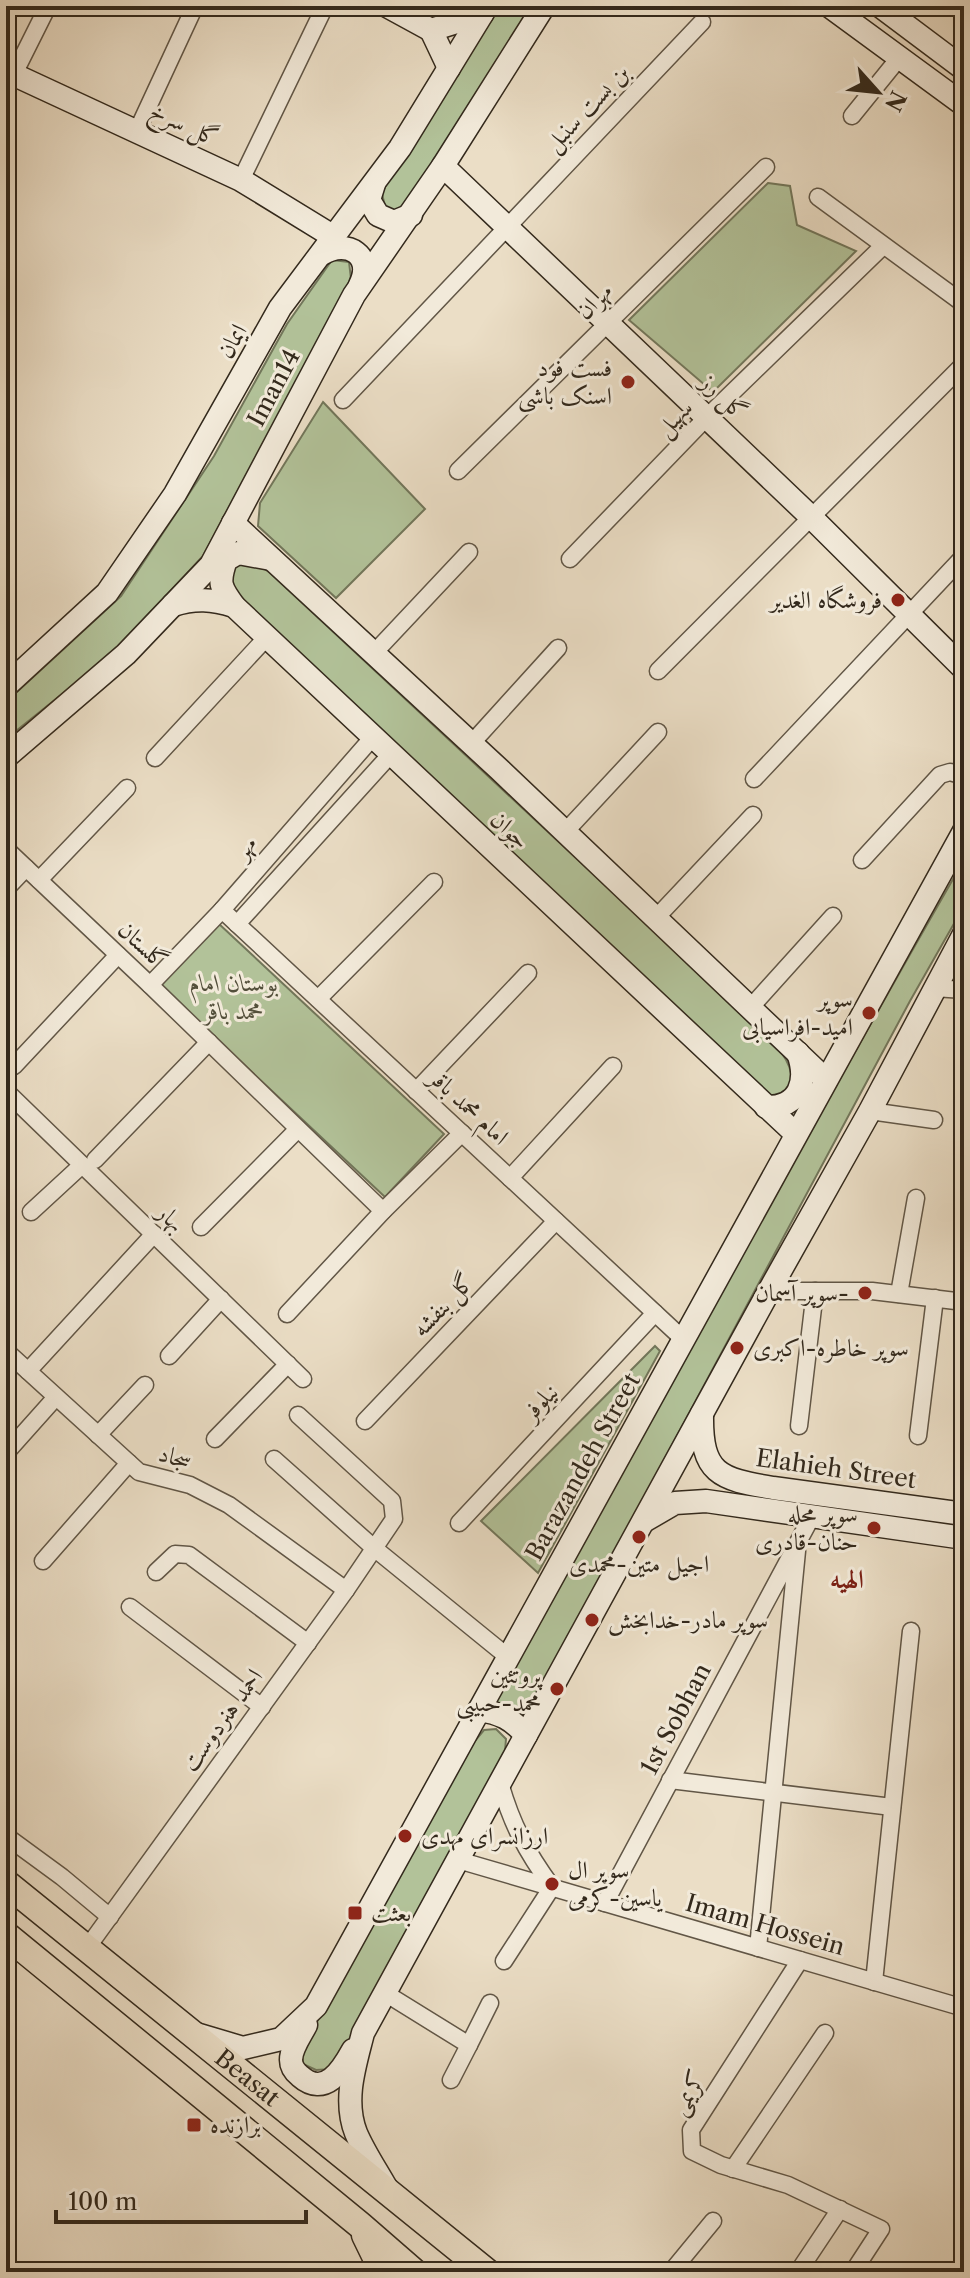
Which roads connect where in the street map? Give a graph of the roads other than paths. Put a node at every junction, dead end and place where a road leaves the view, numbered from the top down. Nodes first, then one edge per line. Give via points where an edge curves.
1 (48, 6) edge
2 (195, 6) edge
3 (325, 6) edge
4 (387, 6) edge
5 (544, 6) edge
6 (829, 6) edge
7 (883, 7) edge
8 (484, 10) edge
9 (702, 22) dead end
10 (431, 30) junction
11 (899, 58) junction
12 (449, 68) junction
13 (964, 69) edge
14 (10, 72) edge
15 (964, 105) edge
16 (852, 116) dead end
17 (137, 131) junction
18 (443, 166) junction
19 (766, 167) dead end
20 (241, 180) junction
21 (375, 182) junction
22 (818, 197) dead end
23 (411, 215) junction
24 (507, 227) junction
25 (328, 245) junction
26 (883, 246) junction
27 (360, 286) junction
28 (964, 304) edge
29 (607, 322) junction
30 (964, 364) edge
31 (343, 400) dead end
32 (707, 417) junction
33 (458, 471) dead end
34 (811, 517) junction
35 (233, 523) junction
36 (469, 552) dead end
37 (964, 556) edge
38 (570, 559) dead end
39 (273, 560) junction
40 (173, 605) junction
41 (234, 606) junction
42 (910, 615) junction
43 (267, 637) junction
44 (558, 648) dead end
45 (374, 653) junction
46 (964, 669) edge
47 (658, 671) dead end
48 (6, 686) edge
49 (658, 732) dead end
50 (373, 737) junction
51 (471, 744) junction
52 (391, 754) junction
53 (6, 757) edge
54 (155, 758) dead end
55 (964, 776) edge
56 (754, 779) dead end
57 (127, 788) dead end
58 (753, 815) dead end
59 (964, 831) edge
60 (565, 832) junction
61 (6, 849) edge
62 (862, 860) dead end
63 (26, 868) junction
64 (39, 880) junction
65 (434, 882) dead end
66 (6, 889) edge
67 (222, 910) junction
68 (833, 916) dead end
69 (656, 918) junction
70 (237, 924) junction
71 (964, 934) edge
72 (118, 955) junction
73 (528, 973) dead end
74 (150, 985) junction
75 (934, 988) junction
76 (964, 990) edge
77 (318, 999) junction
78 (750, 1008) junction
79 (209, 1042) junction
80 (798, 1053) junction
81 (14, 1066) dead end
82 (613, 1066) dead end
83 (826, 1080) junction
84 (416, 1091) junction
85 (6, 1092) edge
86 (766, 1107) junction
87 (870, 1111) junction
88 (934, 1120) dead end
89 (298, 1129) junction
90 (462, 1133) junction
91 (796, 1134) junction
92 (89, 1162) junction
93 (510, 1178) junction
94 (916, 1198) dead end
95 (383, 1211) junction
96 (31, 1212) dead end
97 (556, 1221) junction
98 (201, 1227) dead end
99 (154, 1234) junction
100 (769, 1291) junction
101 (815, 1291) junction
102 (899, 1294) junction
103 (935, 1298) junction
104 (221, 1299) junction
105 (964, 1302) edge
106 (655, 1313) junction
107 (287, 1314) dead end
108 (683, 1339) junction
109 (6, 1351) edge
110 (169, 1356) dead end
111 (288, 1364) junction
112 (28, 1371) junction
113 (303, 1379) dead end
114 (145, 1385) dead end
115 (56, 1397) junction
116 (702, 1414) junction
117 (298, 1415) dead end
118 (365, 1421) dead end
119 (799, 1426) dead end
120 (98, 1435) junction
121 (918, 1436) dead end
122 (215, 1439) dead end
123 (6, 1453) edge
124 (274, 1459) dead end
125 (129, 1463) junction
126 (723, 1475) junction
127 (714, 1502) junction
128 (964, 1514) edge
129 (812, 1516) junction
130 (643, 1521) junction
131 (459, 1523) dead end
132 (964, 1538) edge
133 (798, 1543) junction
134 (374, 1548) junction
135 (43, 1561) dead end
136 (156, 1572) dead end
137 (346, 1590) junction
138 (130, 1607) dead end
139 (911, 1631) dead end
140 (308, 1643) junction
141 (508, 1657) junction
142 (262, 1707) junction
143 (479, 1710) junction
144 (526, 1735) junction
145 (670, 1780) junction
146 (500, 1783) junction
147 (775, 1793) junction
148 (892, 1807) junction
149 (6, 1836) edge
150 (458, 1860) junction
151 (6, 1883) edge
152 (552, 1887) junction
153 (605, 1903) junction
154 (110, 1917) junction
155 (6, 1935) edge
156 (87, 1948) junction
157 (758, 1948) junction
158 (800, 1960) junction
159 (504, 1961) dead end
160 (874, 1982) junction
161 (385, 1993) junction
162 (490, 2003) dead end
163 (316, 2006) junction
164 (964, 2008) edge
165 (193, 2033) junction
166 (363, 2033) junction
167 (825, 2033) dead end
168 (469, 2045) junction
169 (451, 2080) dead end
170 (733, 2169) junction
171 (388, 2191) junction
172 (844, 2211) junction
173 (713, 2221) dead end
174 (360, 2225) junction
175 (383, 2272) edge
176 (414, 2272) edge
177 (487, 2272) edge
178 (671, 2272) edge
179 (798, 2272) edge
180 (853, 2272) edge

1 - 14 street
2 - 17 street
3 - 20 street
4 - 10 main road
5 - 18 main road, Iman14
6 - 11 main road
7 - 13 main road
8 - 10 main road
8 - 12 main road, ایمان
9 - 24 street, بن بست سنبل
10 - 12 main road
11 - 15 main road
11 - 16 street
12 - 21 main road, ایمان
14 - 17 main road, گل سرخ
17 - 20 main road, گل سرخ
18 - 23 main road, Iman14
18 - 24 main road, گل رز
19 - 29 street, مهران
20 - 25 main road, گل سرخ
21 - 23 main road via 369,200 378,215 394,222
21 - 25 main road, ایمان
22 - 26 street
23 - 27 main road, Iman14
24 - 29 main road, گل رز
24 - 31 street, بن بست سنبل
25 - 27 main road via 352,249 360,256
25 - 48 main road, ایمان via 280,308 175,494 107,593
26 - 28 street
26 - 32 street, سهیل
27 - 35 main road, Iman14
29 - 32 main road, گل رز
29 - 33 street, مهران
30 - 34 street
32 - 34 main road, گل رز
32 - 38 street, سهیل
34 - 42 main road, گل رز
34 - 47 street
35 - 39 main road, جوان
35 - 40 main road, Iman14 via 211,565
36 - 45 street
37 - 42 street
39 - 41 main road via 238,553 226,560 221,588
39 - 45 main road, جوان
40 - 41 main road via 214,600
40 - 53 main road, Iman14 via 126,654
41 - 43 main road, جوان
42 - 46 main road, گل رز
42 - 56 street
43 - 50 main road, جوان
43 - 54 street
44 - 51 street
45 - 51 main road, جوان
49 - 60 street
50 - 52 main road, جوان
50 - 67 street, مهر
51 - 60 main road, جوان
52 - 70 street, مهر
52 - 86 main road, جوان
55 - 62 street via 940,775
57 - 64 street
58 - 69 street
59 - 83 main road, Barazandeh Street
60 - 69 main road, جوان
61 - 63 street, گلستان
63 - 64 street, گلستان
63 - 66 street
64 - 72 street, گلستان
65 - 77 street
67 - 70 street, امام محمد باقر
67 - 74 street, مهر
68 - 78 street
69 - 78 main road, جوان
70 - 77 street, امام محمد باقر
71 - 75 main road
72 - 74 street, گلستان
72 - 81 street
73 - 84 street
74 - 79 street, گلستان
75 - 76 street
75 - 87 main road
77 - 84 street, امام محمد باقر
78 - 80 main road, جوان
79 - 89 street, گلستان
79 - 92 street
80 - 83 main road, جوان
80 - 86 main road via 803,1068 795,1097 780,1107
82 - 93 street
83 - 91 main road, Barazandeh Street
84 - 90 street, امام محمد باقر
85 - 92 street, بهار
86 - 91 main road, جوان
87 - 88 street
87 - 100 main road
89 - 95 street, گلستان
89 - 98 street
90 - 93 street, امام محمد باقر
90 - 95 street
91 - 108 main road, Barazandeh Street
92 - 96 street
92 - 99 street, بهار
93 - 97 street, امام محمد باقر
94 - 102 street
95 - 107 street
97 - 106 street, امام محمد باقر
97 - 118 street, گل بنفشه
99 - 104 street, بهار
99 - 112 street
100 - 101 street
100 - 116 main road
101 - 102 street
101 - 119 street
102 - 103 street
103 - 105 street
103 - 121 street
104 - 110 street
104 - 111 street, بهار
106 - 108 street, امام محمد باقر
106 - 131 street, نیلوفر
108 - 141 main road, Barazandeh Street
109 - 112 street, سجاد
111 - 113 street, بهار
111 - 122 street
112 - 115 street, سجاد
114 - 120 street
115 - 120 street, سجاد
115 - 123 street
116 - 126 main road, Elahieh Street via 704,1450 710,1467
116 - 130 main road
117 - 134 street, احمد هنردوست via 392,1501 394,1519
120 - 125 street, سجاد
124 - 134 street
125 - 135 street
125 - 137 street, سجاد via 139,1472 190,1485 229,1505
126 - 127 main road via 707,1485 706,1495
126 - 128 main road, Elahieh Street via 773,1488
127 - 129 main road, Elahieh Street
127 - 130 main road, Elahieh Street via 675,1503
129 - 132 main road, Elahieh Street
129 - 133 street, 1st Sobhan
130 - 144 main road
133 - 145 street, 1st Sobhan
133 - 147 street
134 - 137 street, احمد هنردوست
134 - 141 street
136 - 140 street via 175,1554 189,1555
137 - 140 street, احمد هنردوست
138 - 142 street
139 - 148 street
140 - 142 street, احمد هنردوست
141 - 143 main road, Barazandeh Street
142 - 154 street, احمد هنردوست
143 - 144 main road via 514,1721
143 - 163 main road, Barazandeh Street
144 - 146 main road
145 - 147 street
145 - 153 street, 1st Sobhan
146 - 150 main road
146 - 152 street via 526,1851
147 - 148 street
147 - 157 street
148 - 160 street
149 - 154 street
150 - 152 street, Imam Hossein
150 - 161 main road
151 - 156 main road, Beasat
152 - 153 street, Imam Hossein
152 - 159 street
153 - 157 street, Imam Hossein
154 - 156 street, احمد هنردوست
155 - 174 main road, Beasat
156 - 165 main road, Beasat
157 - 158 street, Imam Hossein
158 - 160 street, Imam Hossein
158 - 170 street, کریمی via 691,2130 692,2151
160 - 164 street, Imam Hossein
161 - 166 main road
161 - 168 street
162 - 168 street
163 - 165 main road, Barazandeh Street via 281,2039 243,2048
163 - 166 main road via 291,2059 293,2069 310,2083 323,2084 339,2074
165 - 171 main road, Beasat
166 - 171 main road via 350,2100 355,2131
167 - 170 street
168 - 169 street
170 - 172 street, کریمی via 788,2185
171 - 177 main road, Beasat
172 - 179 street
172 - 180 street, کریمی via 881,2229
173 - 178 street
174 - 175 main road
174 - 176 main road, Beasat

